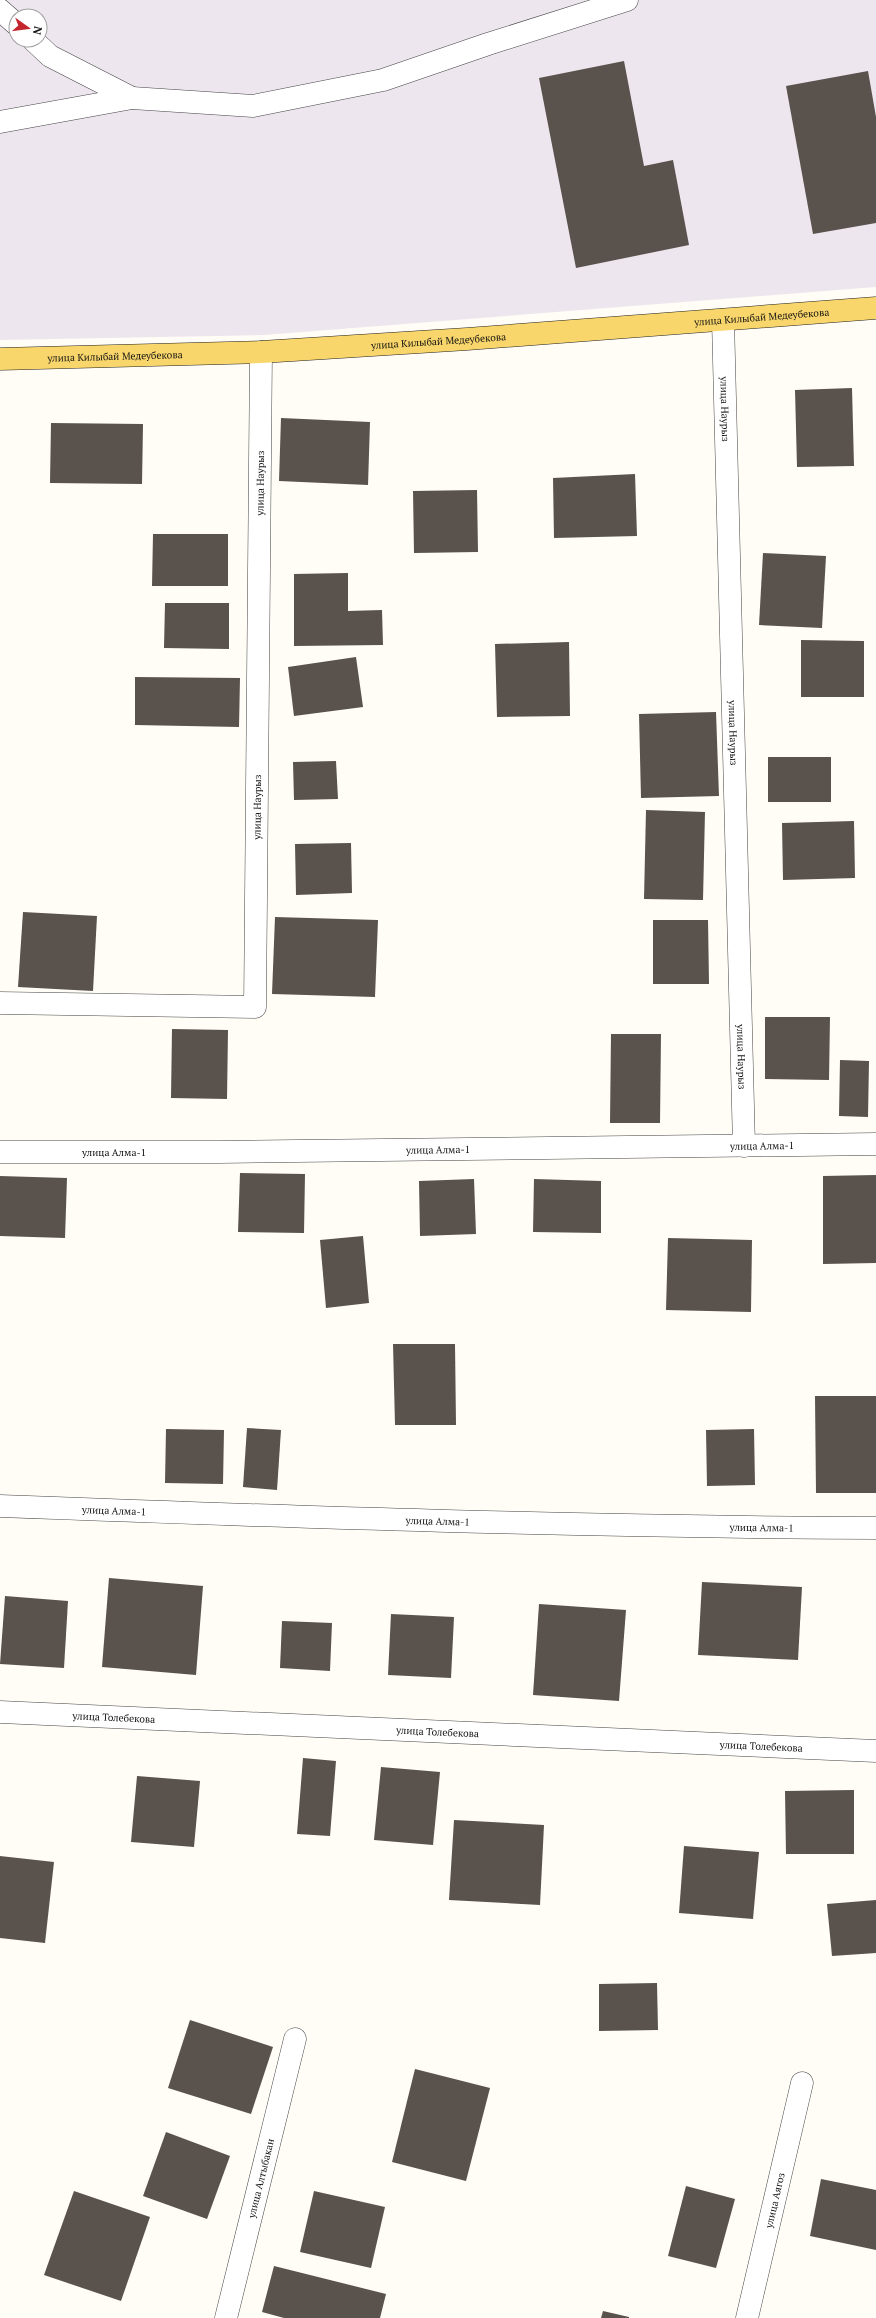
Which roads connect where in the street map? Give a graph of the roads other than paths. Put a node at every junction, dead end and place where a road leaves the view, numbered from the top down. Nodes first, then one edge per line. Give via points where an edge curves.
1 (626, 0) edge
2 (0, 10) edge
3 (8, 17) edge
4 (42, 48) edge
5 (132, 98) junction
6 (0, 122) edge
7 (876, 308) edge
8 (723, 320) junction
9 (261, 352) junction
10 (0, 358) edge
11 (0, 1003) edge
12 (876, 1144) edge
13 (744, 1146) junction
14 (0, 1152) edge
15 (0, 1506) edge
16 (876, 1528) edge
17 (0, 1712) edge
18 (876, 1751) edge
19 (295, 2039) dead end
20 (802, 2083) dead end
21 (226, 2318) edge
22 (747, 2318) edge

1 - 5 street via 383,80 276,102 253,106
2 - 3 street
4 - 5 street via 50,56
5 - 6 street
7 - 8 main road, улица Килыбай Медеубекова
8 - 9 main road, улица Килыбай Медеубекова
8 - 13 street, улица Наурыз
9 - 10 main road, улица Килыбай Медеубекова
9 - 11 street, улица Наурыз via 255,1007
12 - 13 street, улица Алма-1
13 - 14 street, улица Алма-1
15 - 16 street, улица Алма-1 via 673,1527
17 - 18 street, улица Толебекова
19 - 21 street, улица Алтыбакан
20 - 22 street, улица Аягоз

